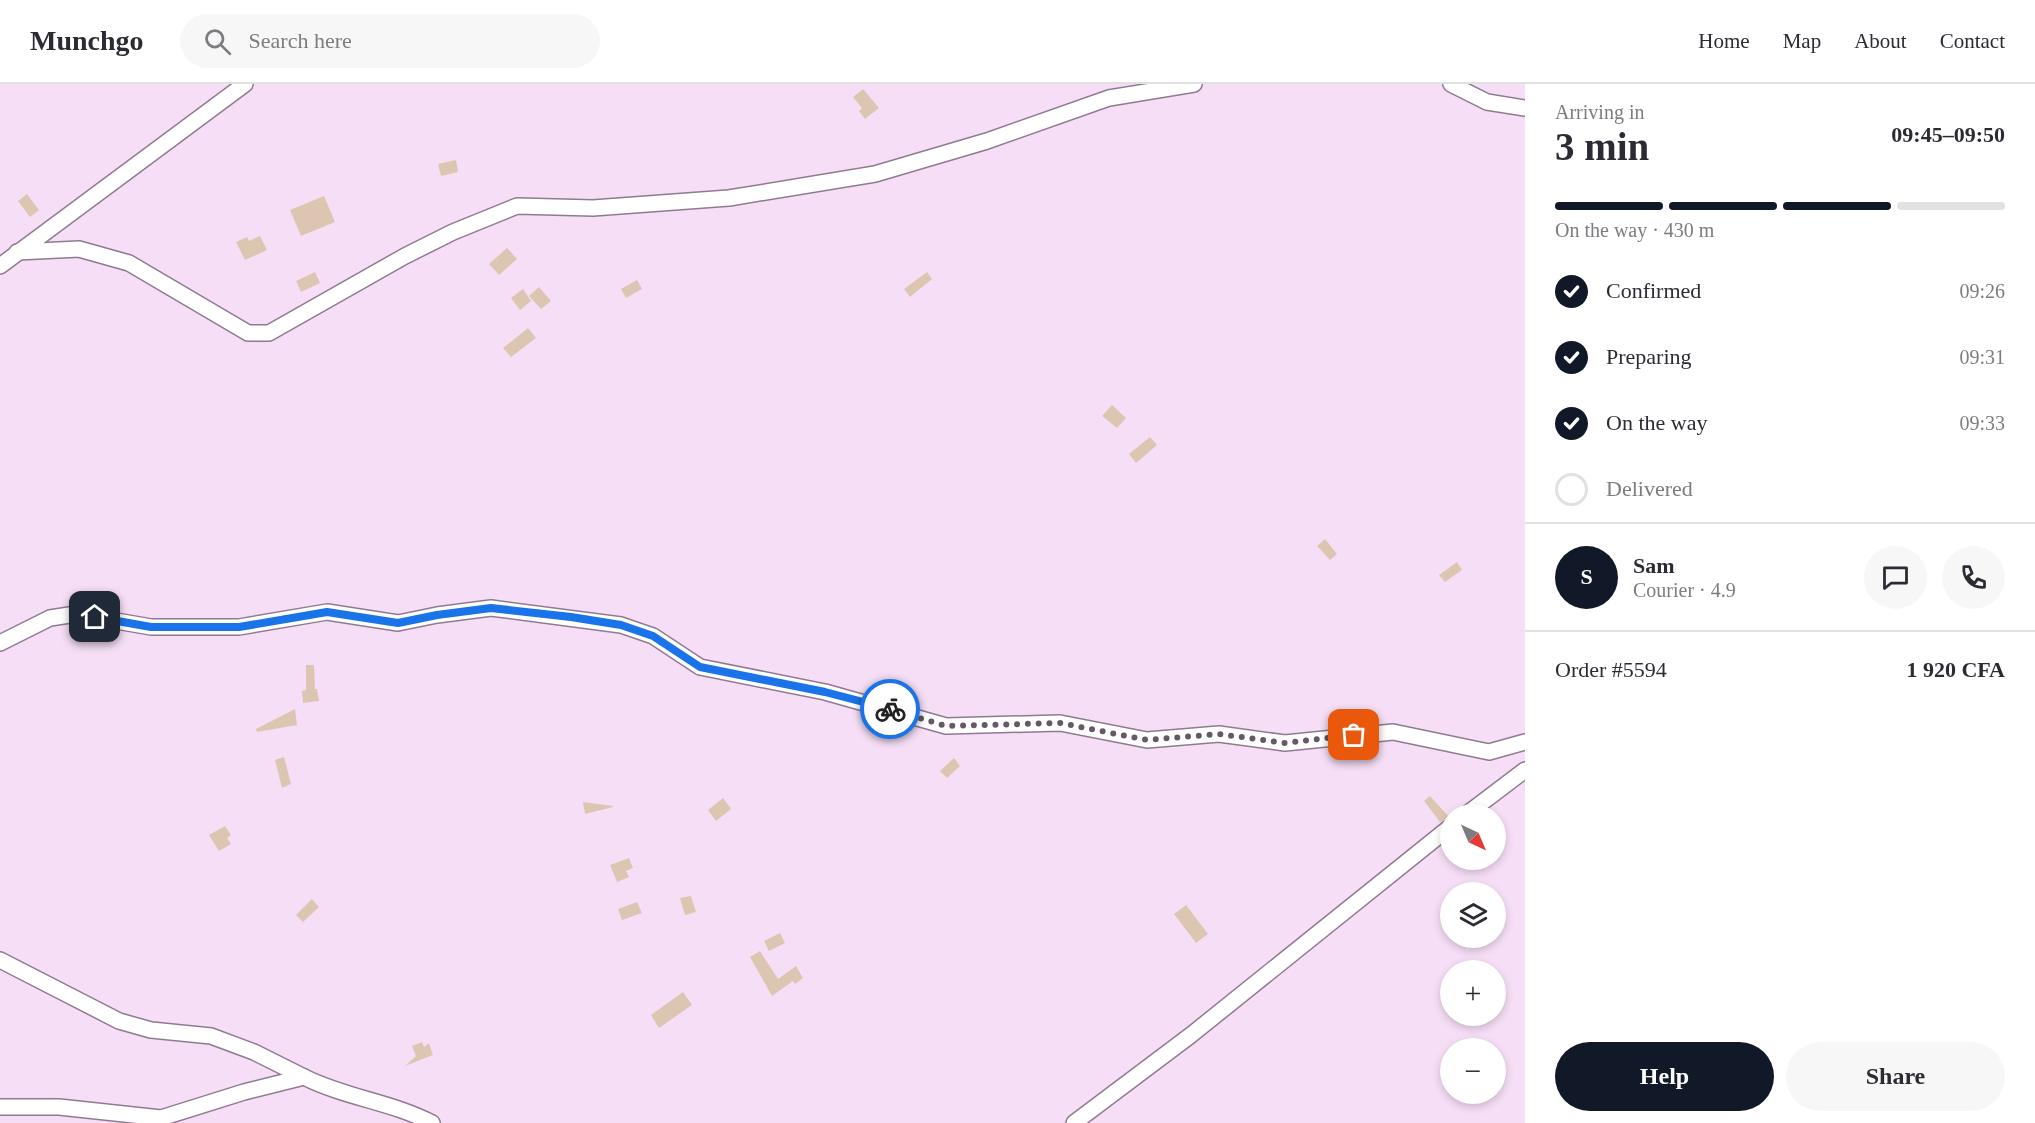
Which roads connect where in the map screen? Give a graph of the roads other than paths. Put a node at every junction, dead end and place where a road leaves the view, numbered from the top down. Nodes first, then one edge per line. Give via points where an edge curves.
1 (245, 84) edge
2 (1194, 84) edge
3 (1451, 84) edge
4 (1525, 108) edge
5 (17, 252) junction
6 (0, 266) edge
7 (0, 643) edge
8 (1525, 742) edge
9 (1525, 770) edge
10 (1480, 804) edge
11 (1440, 836) edge
12 (0, 960) edge
13 (304, 1077) junction
14 (0, 1107) edge
15 (432, 1123) edge
16 (1074, 1123) edge

1 - 5 street
2 - 5 street via 1109,98 987,141 875,174 729,198 593,208 518,206 424,246 270,333 248,333 129,263 79,249
3 - 4 street via 1488,102
5 - 6 street
7 - 8 street via 50,618 76,614 151,627 239,627 327,612 398,623 491,608 621,625 653,636 700,667 825,692 946,726 1060,723 1147,740 1219,734 1285,743 1393,732 1489,752
9 - 10 street
11 - 16 street
12 - 13 street via 119,1021 151,1030 212,1036
13 - 14 street via 161,1118 58,1107
13 - 15 street via 328,1089 416,1114

